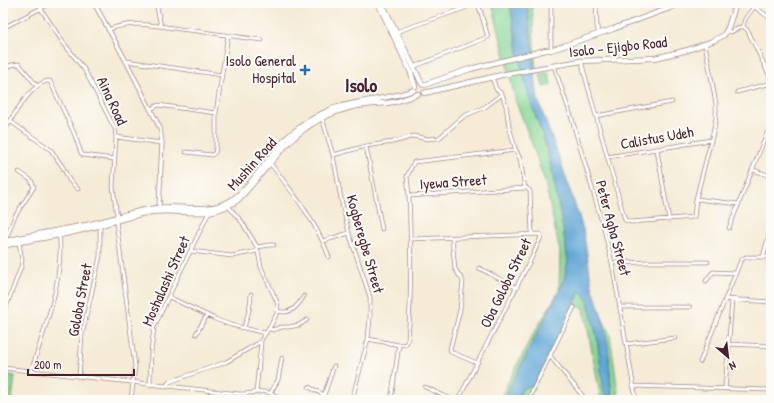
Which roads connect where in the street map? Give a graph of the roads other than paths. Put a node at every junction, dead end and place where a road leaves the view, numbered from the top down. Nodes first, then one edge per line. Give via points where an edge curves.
1 (51, 3) edge
2 (94, 3) edge
3 (156, 3) edge
4 (378, 3) edge
5 (382, 3) edge
6 (477, 3) edge
7 (551, 3) edge
8 (596, 3) edge
9 (683, 3) edge
10 (736, 3) edge
11 (757, 3) edge
12 (755, 7) junction
13 (41, 9) junction
14 (771, 19) edge
15 (161, 26) junction
16 (743, 26) junction
17 (3, 28) edge
18 (108, 30) junction
19 (726, 31) junction
20 (396, 32) junction
21 (599, 34) junction
22 (228, 35) junction
23 (262, 40) dead end
24 (705, 44) junction
25 (548, 50) junction
26 (126, 61) junction
27 (581, 61) junction
28 (552, 66) junction
29 (413, 67) junction
30 (3, 70) edge
31 (222, 75) junction
32 (492, 77) junction
33 (771, 79) edge
34 (771, 83) edge
35 (423, 84) junction
36 (37, 86) junction
37 (416, 90) junction
38 (737, 92) dead end
39 (424, 93) junction
40 (502, 94) junction
41 (672, 102) dead end
42 (151, 109) junction
43 (216, 113) junction
44 (596, 116) junction
45 (322, 118) junction
46 (10, 121) junction
47 (767, 133) dead end
48 (3, 134) edge
49 (116, 137) junction
50 (711, 140) junction
51 (162, 143) junction
52 (366, 146) junction
53 (516, 150) junction
54 (657, 150) junction
55 (186, 152) dead end
56 (332, 155) junction
57 (607, 157) junction
58 (114, 159) junction
59 (270, 163) junction
60 (753, 170) junction
61 (19, 172) dead end
62 (771, 176) edge
63 (525, 188) junction
64 (78, 189) dead end
65 (409, 196) junction
66 (696, 199) junction
67 (739, 204) junction
68 (228, 206) junction
69 (159, 208) junction
70 (209, 212) junction
71 (117, 219) junction
72 (669, 220) junction
73 (100, 226) junction
74 (771, 227) edge
75 (730, 228) dead end
76 (382, 229) dead end
77 (59, 233) junction
78 (349, 234) junction
79 (532, 234) junction
80 (452, 238) junction
81 (411, 239) junction
82 (323, 241) junction
83 (4, 243) edge
84 (19, 243) junction
85 (274, 245) dead end
86 (257, 247) junction
87 (191, 251) junction
88 (258, 252) junction
89 (329, 257) dead end
90 (763, 257) junction
91 (771, 257) edge
92 (708, 262) dead end
93 (612, 264) junction
94 (479, 268) dead end
95 (736, 273) junction
96 (706, 281) dead end
97 (517, 288) junction
98 (252, 294) dead end
99 (304, 296) dead end
100 (169, 297) junction
101 (725, 299) junction
102 (732, 300) junction
103 (771, 302) edge
104 (574, 307) dead end
105 (621, 307) junction
106 (690, 307) dead end
107 (277, 311) junction
108 (3, 315) edge
109 (207, 315) junction
110 (307, 320) dead end
111 (244, 327) junction
112 (269, 328) junction
113 (266, 333) junction
114 (196, 334) dead end
115 (675, 338) dead end
116 (368, 339) junction
117 (260, 342) junction
118 (626, 344) junction
119 (729, 344) junction
120 (399, 345) junction
121 (771, 346) edge
122 (550, 356) junction
123 (282, 358) dead end
124 (700, 362) dead end
125 (477, 364) junction
126 (334, 366) dead end
127 (3, 368) edge
128 (31, 372) junction
129 (79, 378) junction
130 (133, 383) junction
131 (150, 385) junction
132 (309, 386) dead end
133 (633, 386) junction
134 (166, 387) junction
135 (426, 387) dead end
136 (725, 389) junction
137 (771, 390) edge
138 (256, 392) junction
139 (271, 392) junction
140 (324, 395) junction
141 (131, 400) edge
142 (282, 400) edge
143 (321, 400) edge
144 (352, 400) edge
145 (391, 400) edge
146 (453, 400) edge
147 (458, 400) edge
148 (529, 400) edge
149 (586, 400) edge
150 (636, 400) edge

1 - 13 street
2 - 18 street
3 - 15 street
4 - 37 main road via 411,73
5 - 20 main road
6 - 20 street
6 - 29 street via 488,37
7 - 25 street
8 - 21 street
9 - 21 main road, Isolo - Ejigbo Road
10 - 19 main road
11 - 12 street
12 - 14 street
12 - 16 street via 745,19
13 - 17 street
13 - 49 street, Aina Road via 84,69 112,121
15 - 18 street via 127,25
15 - 22 street
16 - 19 street via 731,32
16 - 33 street
18 - 26 street
19 - 24 main road, Isolo - Ejigbo Road via 721,37
20 - 29 main road
21 - 25 main road, Isolo - Ejigbo Road
22 - 23 street
22 - 31 street
24 - 27 main road, Isolo - Ejigbo Road via 655,58
24 - 50 street via 716,104
25 - 35 main road, Isolo - Ejigbo Road
26 - 31 street
26 - 42 street
27 - 28 main road, Isolo - Ejigbo Road
27 - 44 street
28 - 32 main road, Isolo - Ejigbo Road
28 - 93 street, Peter Agha Street via 571,116
29 - 35 main road
30 - 36 street via 19,64
31 - 43 street
32 - 39 main road
32 - 40 street via 496,89
34 - 38 street
35 - 37 main road via 417,84
35 - 39 main road via 426,90
36 - 46 street
36 - 58 street via 50,80 81,153
37 - 39 main road via 422,95
37 - 45 main road, Mushin Road via 396,102 349,108
37 - 69 main road, Mushin Road via 395,97 331,110 309,122 284,140 244,188 225,203 208,208
40 - 52 street via 485,107 464,116 439,138 414,136
40 - 53 street
41 - 44 street
42 - 43 street via 158,105
42 - 51 street via 160,128
43 - 55 street via 215,153 212,155
44 - 57 street
45 - 56 street, Kogberegbe Street
45 - 59 main road, Mushin Road via 297,134
46 - 48 street
46 - 64 street via 51,150 69,180
47 - 60 street
49 - 51 street
49 - 58 street, Aina Road
50 - 54 street, Calistus Udeh
50 - 66 street
51 - 69 street
52 - 56 street
52 - 76 street
53 - 63 street
53 - 65 street via 414,162 407,176
54 - 57 street, Calistus Udeh
54 - 72 street
56 - 78 street, Kogberegbe Street
57 - 72 street via 625,220
58 - 71 street, Aina Road via 113,187
59 - 68 main road, Mushin Road via 239,199
59 - 82 street
60 - 62 street
60 - 67 street
61 - 83 street via 31,180 34,187 13,220
63 - 65 street, Iyewa Street
63 - 79 street via 530,191
65 - 81 street, Iyewa Street
66 - 67 street
66 - 72 street via 694,217
67 - 75 street
68 - 70 main road, Mushin Road
68 - 86 street via 242,222
69 - 71 main road, Mushin Road
70 - 71 main road, Mushin Road via 159,212
70 - 87 street, Moshalashi Street
71 - 73 main road, Mushin Road
71 - 77 main road, Mushin Road
71 - 130 street, Aina Road via 135,366
73 - 77 main road, Mushin Road
73 - 129 street, Goloba Street via 100,256 82,335
74 - 90 street
77 - 83 main road, Mushin Road
77 - 84 main road, Mushin Road
77 - 128 street via 57,284
78 - 82 street
78 - 116 street, Kogberegbe Street via 370,297
79 - 80 street, Oba Goloba Street
79 - 97 street, Oba Goloba Street via 540,234 540,237
80 - 81 street, Oba Goloba Street
80 - 125 street via 455,269 463,281 460,310 450,349 451,352
81 - 120 street, Iyewa Street via 408,339 406,344
82 - 89 street
83 - 84 main road, Mushin Road
84 - 108 street via 21,267
85 - 86 street
86 - 88 street
87 - 88 street via 232,256
87 - 100 street, Moshalashi Street
88 - 107 street via 261,267 278,304
90 - 91 street
90 - 95 street via 743,258
92 - 93 street
93 - 105 street, Peter Agha Street
94 - 97 street
95 - 96 street via 713,272
95 - 101 street
97 - 125 street, Oba Goloba Street
98 - 111 street
99 - 107 street via 292,311
100 - 109 street
100 - 131 street, Moshalashi Street via 154,327
101 - 102 street
101 - 124 street
102 - 103 street
102 - 119 street
104 - 122 street
105 - 106 street
105 - 118 street, Peter Agha Street
107 - 112 street
109 - 111 street via 231,325
109 - 114 street
110 - 112 street via 299,325 272,330
111 - 113 street
112 - 113 street
113 - 117 street
115 - 118 street
116 - 120 street
116 - 144 street, Kogberegbe Street
117 - 134 street via 226,362 169,382
117 - 138 street
118 - 133 street, Peter Agha Street
119 - 121 street
119 - 136 street
120 - 145 street
122 - 148 street
122 - 149 street
123 - 139 street via 278,380
125 - 147 street, Oba Goloba Street
126 - 140 street
127 - 128 street
128 - 129 street
129 - 130 street
130 - 131 street
130 - 141 street, Aina Road
131 - 134 street
132 - 140 street
133 - 136 street
133 - 150 street, Peter Agha Street
134 - 138 street via 240,394
135 - 146 street
136 - 137 street
138 - 139 street
139 - 142 street
140 - 143 street

